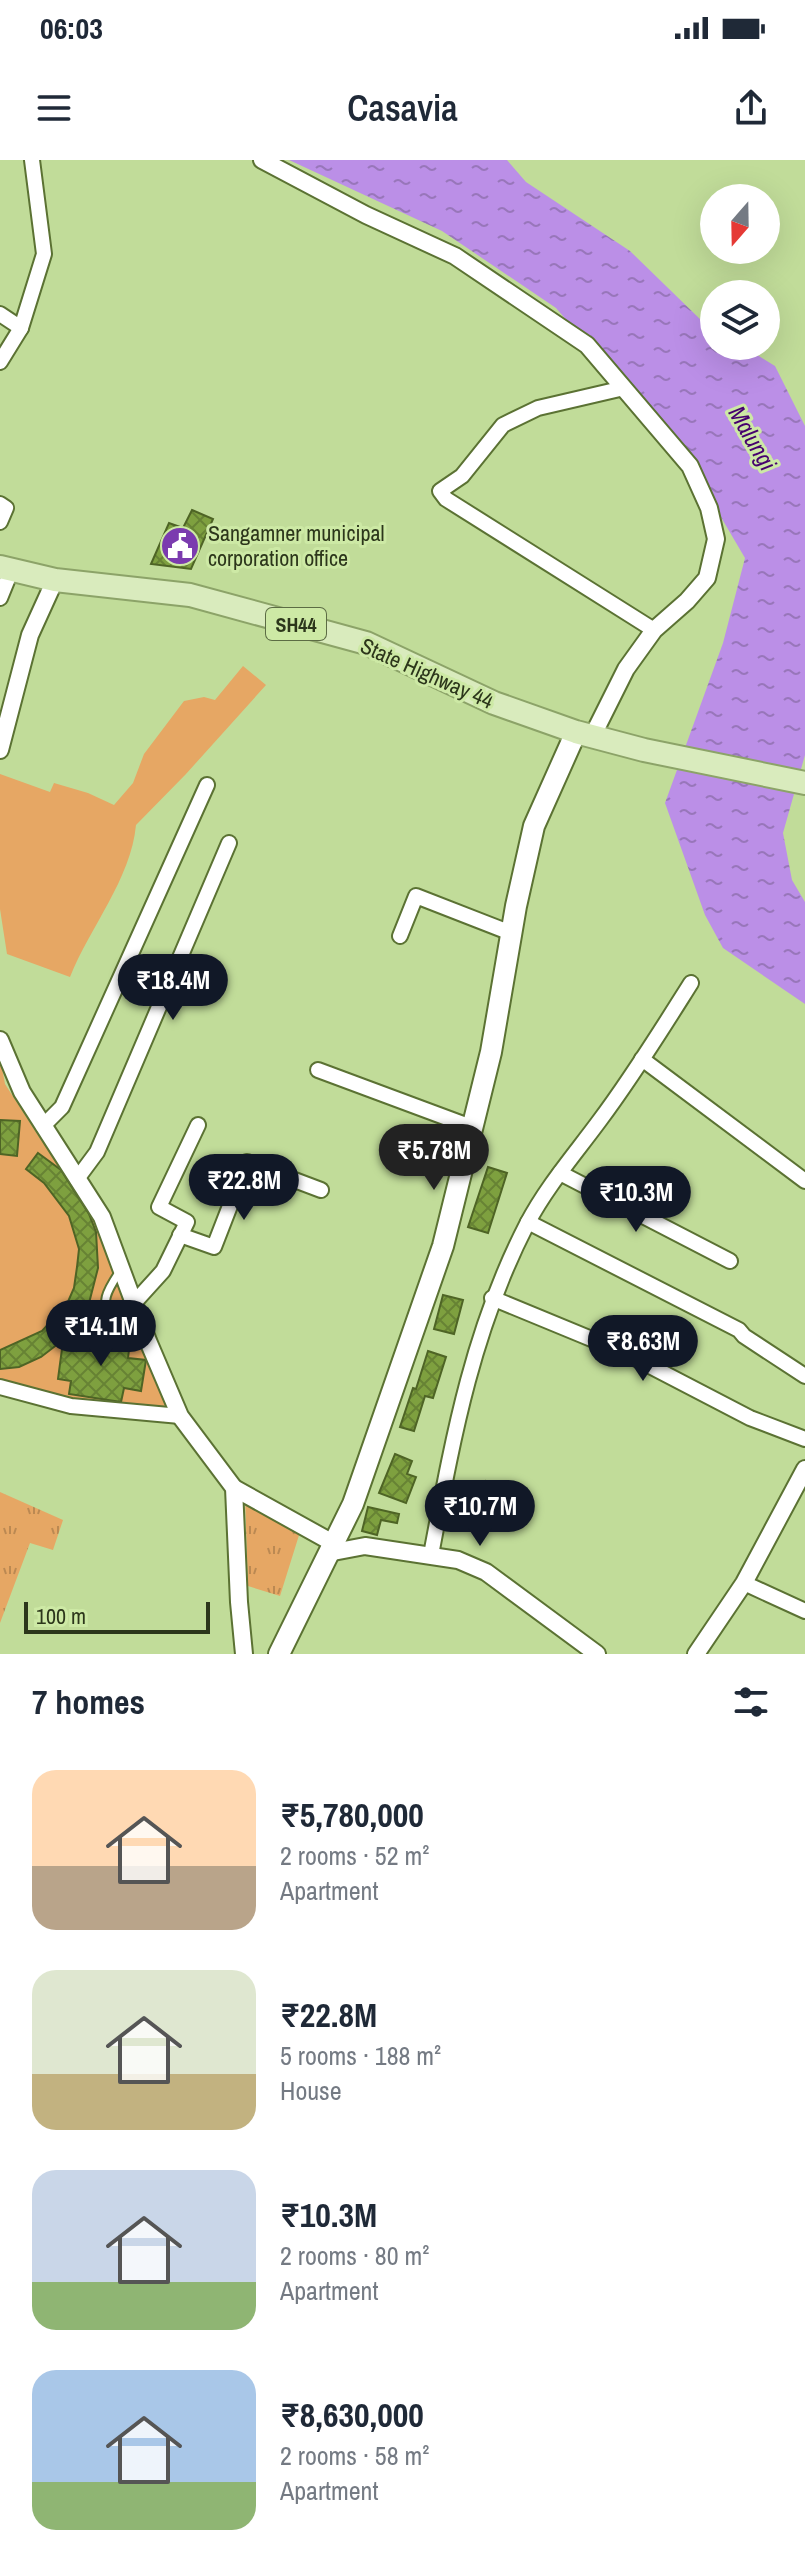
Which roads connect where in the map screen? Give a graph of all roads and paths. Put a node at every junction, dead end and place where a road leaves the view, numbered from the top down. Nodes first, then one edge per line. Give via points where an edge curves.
1 (32, 160) edge
2 (262, 160) edge
3 (0, 314) edge
4 (21, 328) junction
5 (0, 362) edge
6 (624, 388) junction
7 (0, 504) edge
8 (0, 522) edge
9 (6, 569) edge
10 (55, 580) junction
11 (0, 598) edge
12 (654, 630) junction
13 (584, 734) junction
14 (0, 750) edge
15 (805, 783) edge
16 (207, 785) dead end
17 (229, 843) dead end
18 (511, 933) junction
19 (400, 936) dead end
20 (691, 983) dead end
21 (0, 1040) edge
22 (642, 1059) junction
23 (318, 1070) dead end
24 (198, 1125) dead end
25 (43, 1126) junction
26 (474, 1128) junction
27 (560, 1173) junction
28 (77, 1179) junction
29 (805, 1181) edge
30 (321, 1190) dead end
31 (528, 1222) junction
32 (180, 1235) junction
33 (730, 1261) dead end
34 (121, 1269) junction
35 (492, 1298) junction
36 (134, 1303) junction
37 (111, 1323) dead end
38 (805, 1376) edge
39 (0, 1387) edge
40 (180, 1416) junction
41 (805, 1439) edge
42 (805, 1469) edge
43 (234, 1488) junction
44 (330, 1548) junction
45 (431, 1555) junction
46 (744, 1583) junction
47 (805, 1611) edge
48 (244, 1654) edge
49 (279, 1654) edge
50 (597, 1654) edge
51 (696, 1654) edge

1 - 4 street via 44,254
2 - 6 street via 455,256 587,345
3 - 4 street
4 - 5 street
6 - 12 street via 690,466 716,539 707,578
6 - 12 street via 538,408 503,425 462,476 440,491
7 - 8 street via 6,508
9 - 10 main road, State Highway 44 / SH44
9 - 11 street
10 - 13 main road, State Highway 44 / SH44 via 190,595 366,643 494,703
10 - 14 street via 30,635
12 - 13 street
13 - 15 main road, State Highway 44 / SH44
13 - 18 main road via 534,826
16 - 25 street via 62,1107
17 - 28 street via 97,1152
18 - 19 street via 416,896
18 - 26 main road
20 - 22 street
21 - 25 street
22 - 27 street
22 - 29 street
23 - 26 street
24 - 32 street via 159,1207 187,1222
25 - 28 street
26 - 44 main road via 443,1246 353,1504
27 - 31 street
27 - 33 street
28 - 34 street via 102,1217
30 - 32 street via 247,1162 214,1247
31 - 35 street
31 - 38 street via 739,1330
32 - 36 street via 163,1271
34 - 36 street
34 - 37 lane via 104,1302
35 - 41 street via 623,1352 750,1418
35 - 45 street via 454,1431
36 - 40 street
39 - 40 street via 71,1406
40 - 43 street
42 - 46 street
43 - 44 street
43 - 48 street
44 - 45 street via 365,1546
44 - 49 main road
45 - 50 street via 486,1572
46 - 47 street
46 - 51 street

